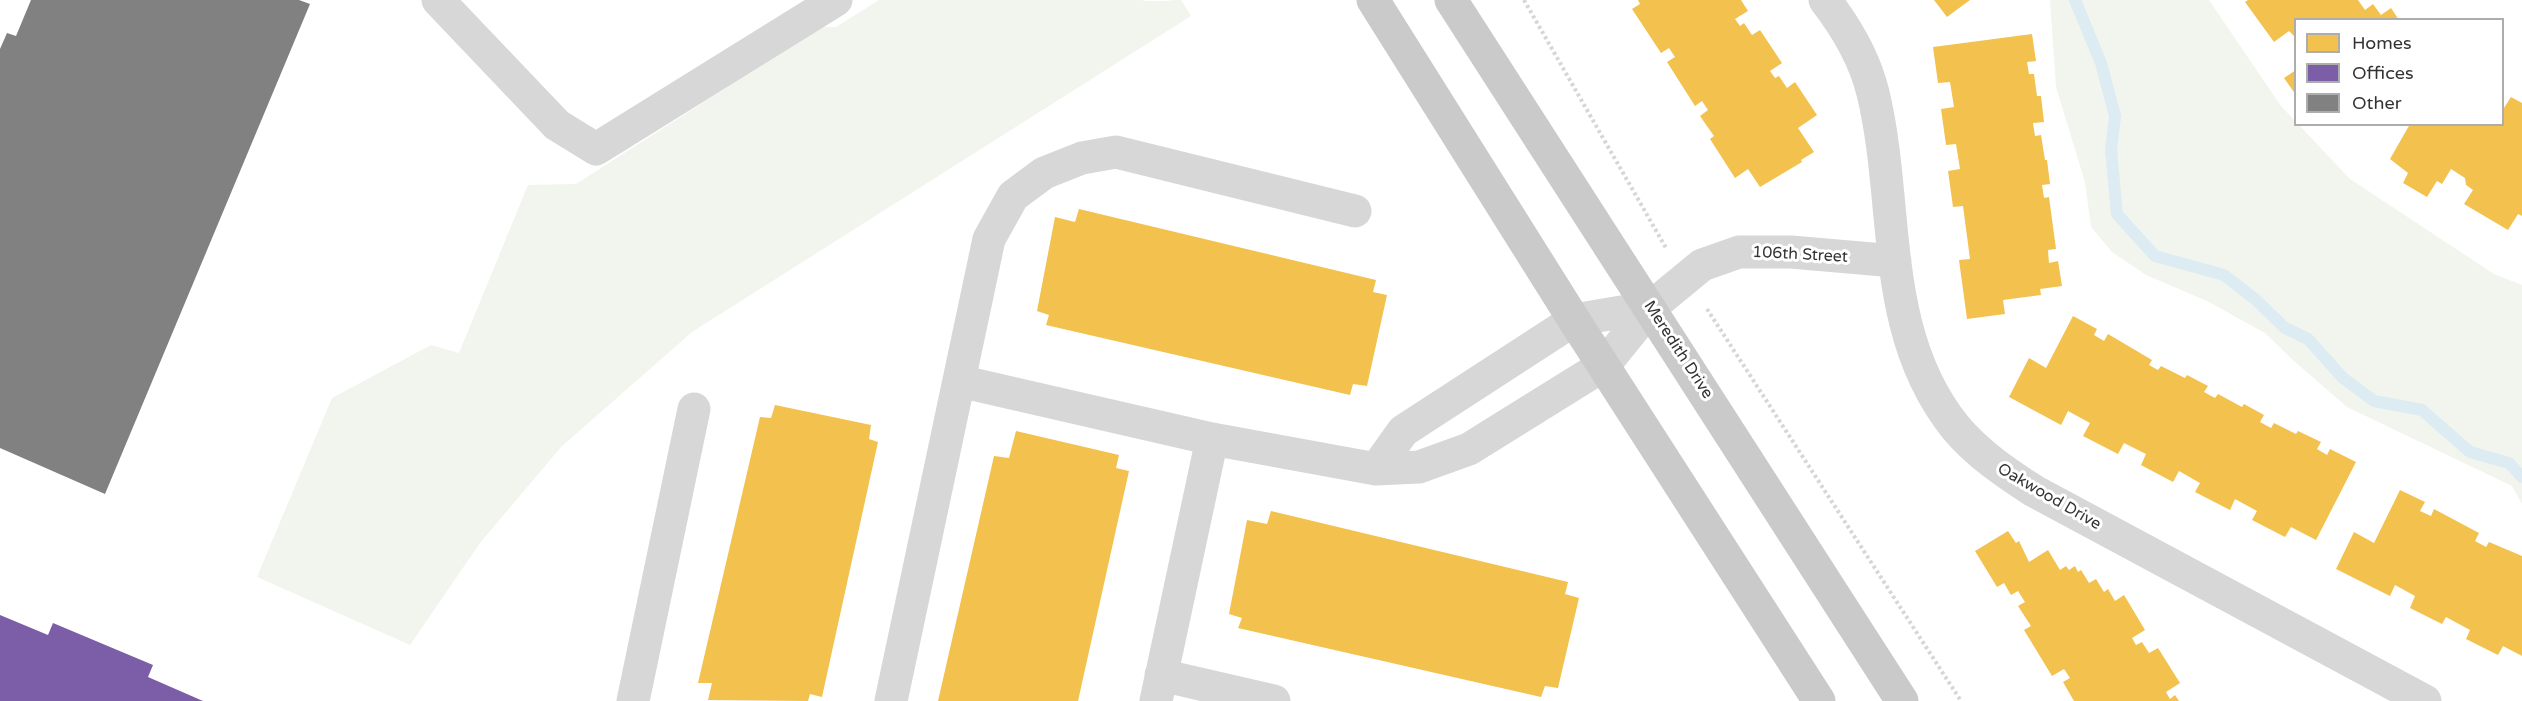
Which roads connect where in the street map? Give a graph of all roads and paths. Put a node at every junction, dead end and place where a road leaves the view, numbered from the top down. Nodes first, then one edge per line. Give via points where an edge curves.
1 (438, 0) edge
2 (836, 0) edge
3 (1373, 0) edge
4 (1451, 0) edge
5 (1524, 0) edge
6 (1825, 0) edge
7 (1355, 211) dead end
8 (1895, 261) junction
9 (1683, 280) junction
10 (1651, 307) junction
11 (1574, 320) junction
12 (1604, 365) junction
13 (959, 381) junction
14 (694, 409) dead end
15 (1212, 440) junction
16 (1376, 469) junction
17 (1159, 688) edge
18 (633, 701) edge
19 (891, 701) edge
20 (1274, 701) edge
21 (1820, 701) edge
22 (1902, 701) edge
23 (1961, 701) edge
24 (2425, 701) edge

1 - 2 street via 557,125 596,149
3 - 11 main road
4 - 10 main road, Meredith Drive
5 - 9 path
6 - 8 street, Oakwood Drive via 1854,44 1872,90 1881,134
7 - 13 street via 1116,152 1082,158 1044,173 1013,196 989,239
8 - 9 street, 106th Street via 1739,252 1702,265
8 - 24 street, Oakwood Drive via 1909,342 1929,387 1956,428 1992,463 2034,491
9 - 10 street, 106th Street
9 - 23 path via 1715,319
10 - 11 street
10 - 12 street, 106th Street
10 - 22 main road, Meredith Drive
11 - 12 main road
11 - 16 street via 1403,431
12 - 16 street, 106th Street via 1469,448 1419,467
12 - 21 main road
13 - 15 street, 106th Street
13 - 19 street
14 - 18 street
15 - 16 street, 106th Street
15 - 17 street
17 - 20 street

